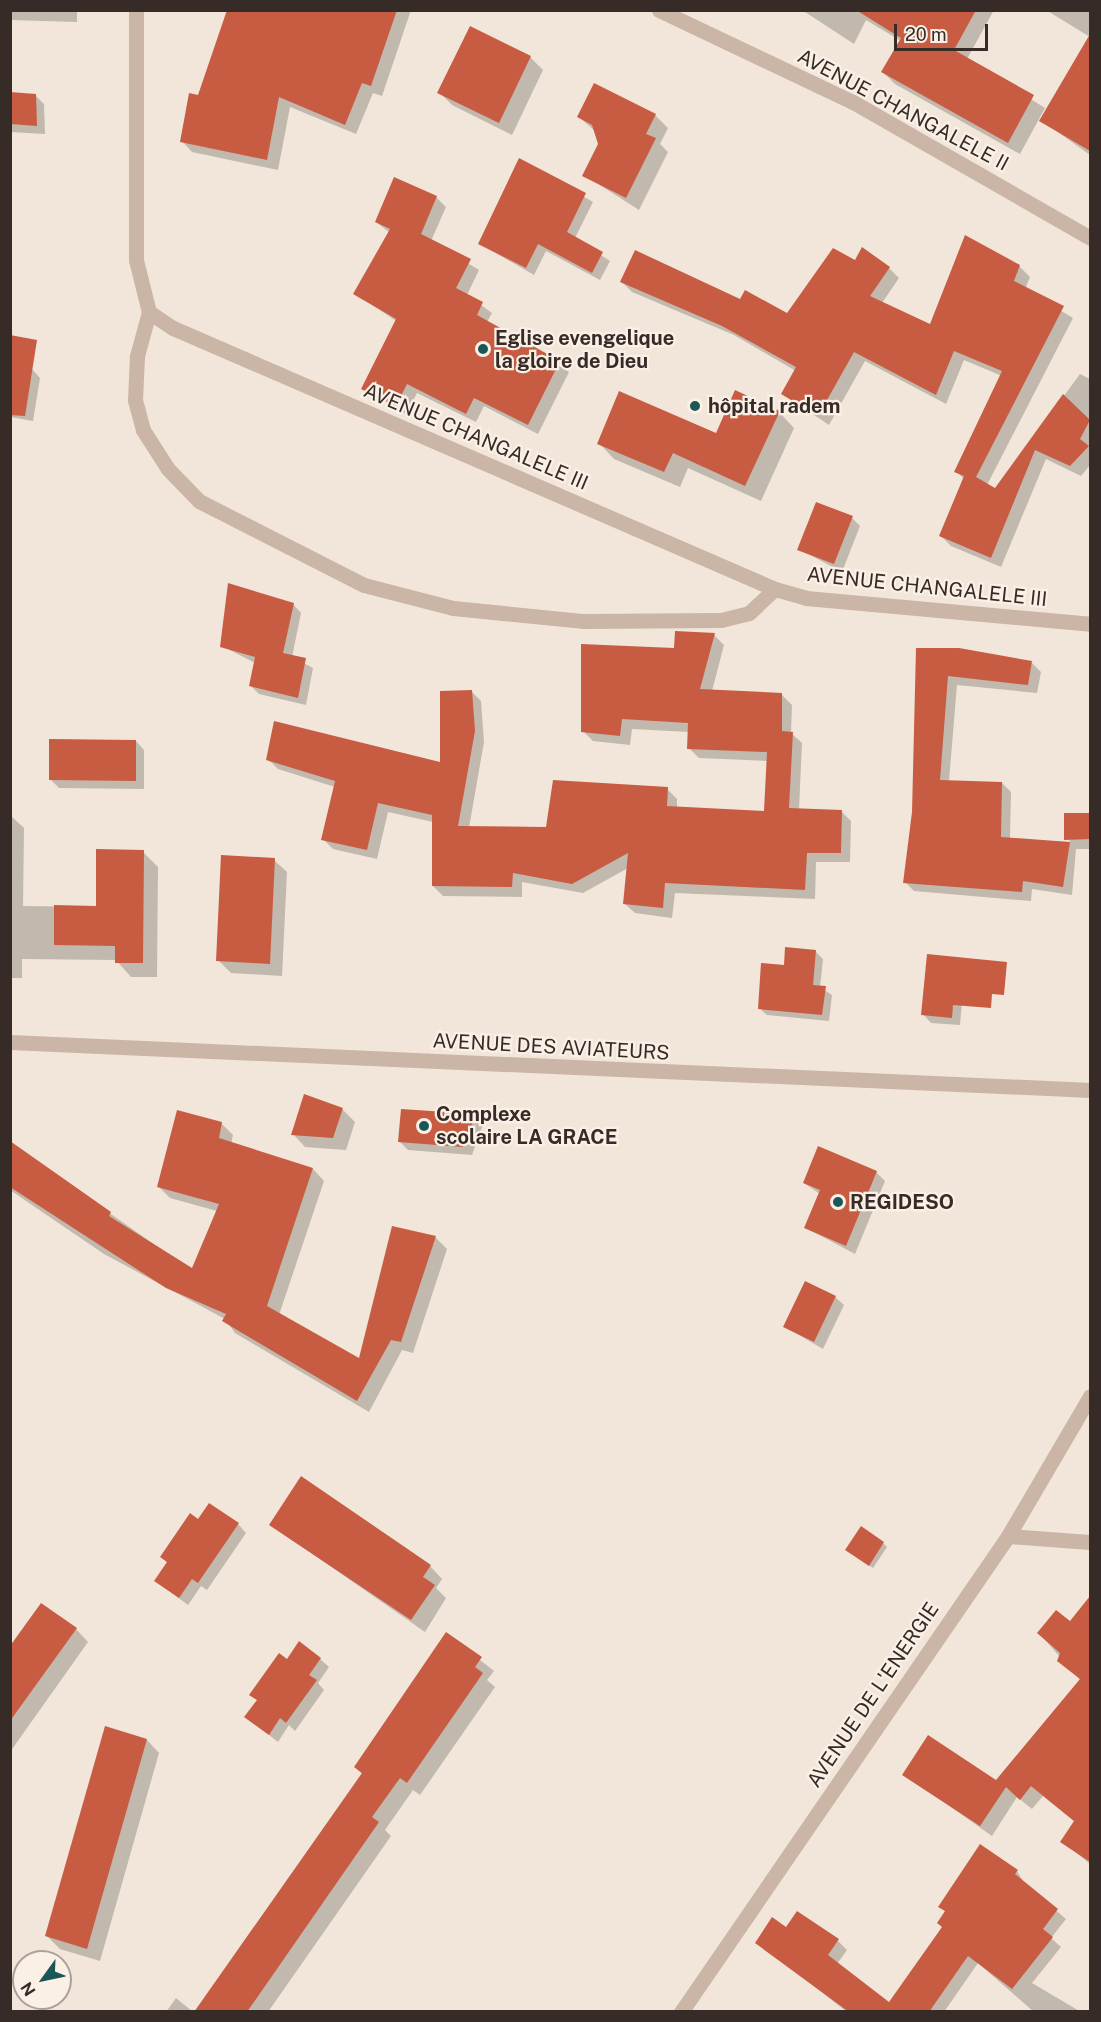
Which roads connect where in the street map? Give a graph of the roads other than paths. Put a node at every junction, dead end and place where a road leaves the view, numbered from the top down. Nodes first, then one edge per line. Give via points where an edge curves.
1 (136, 10) edge
2 (659, 10) edge
3 (1090, 238) edge
4 (149, 312) junction
5 (775, 589) junction
6 (1090, 624) edge
7 (10, 1042) edge
8 (1090, 1090) edge
9 (1090, 1396) edge
10 (1008, 1536) junction
11 (1090, 1542) edge
12 (681, 2012) edge

1 - 4 street via 136,260
2 - 3 street, AVENUE CHANGALELE II via 853,102
4 - 5 street, AVENUE CHANGALELE III via 196,339
4 - 5 street via 137,356 135,400 143,430 168,469 200,501 364,585 453,608 584,621 721,620 749,612
5 - 6 street, AVENUE CHANGALELE III via 806,598
7 - 8 street, AVENUE DES AVIATEURS
9 - 10 street, AVENUE DE L'ENERGIE
10 - 11 street
10 - 12 street, AVENUE DE L'ENERGIE

